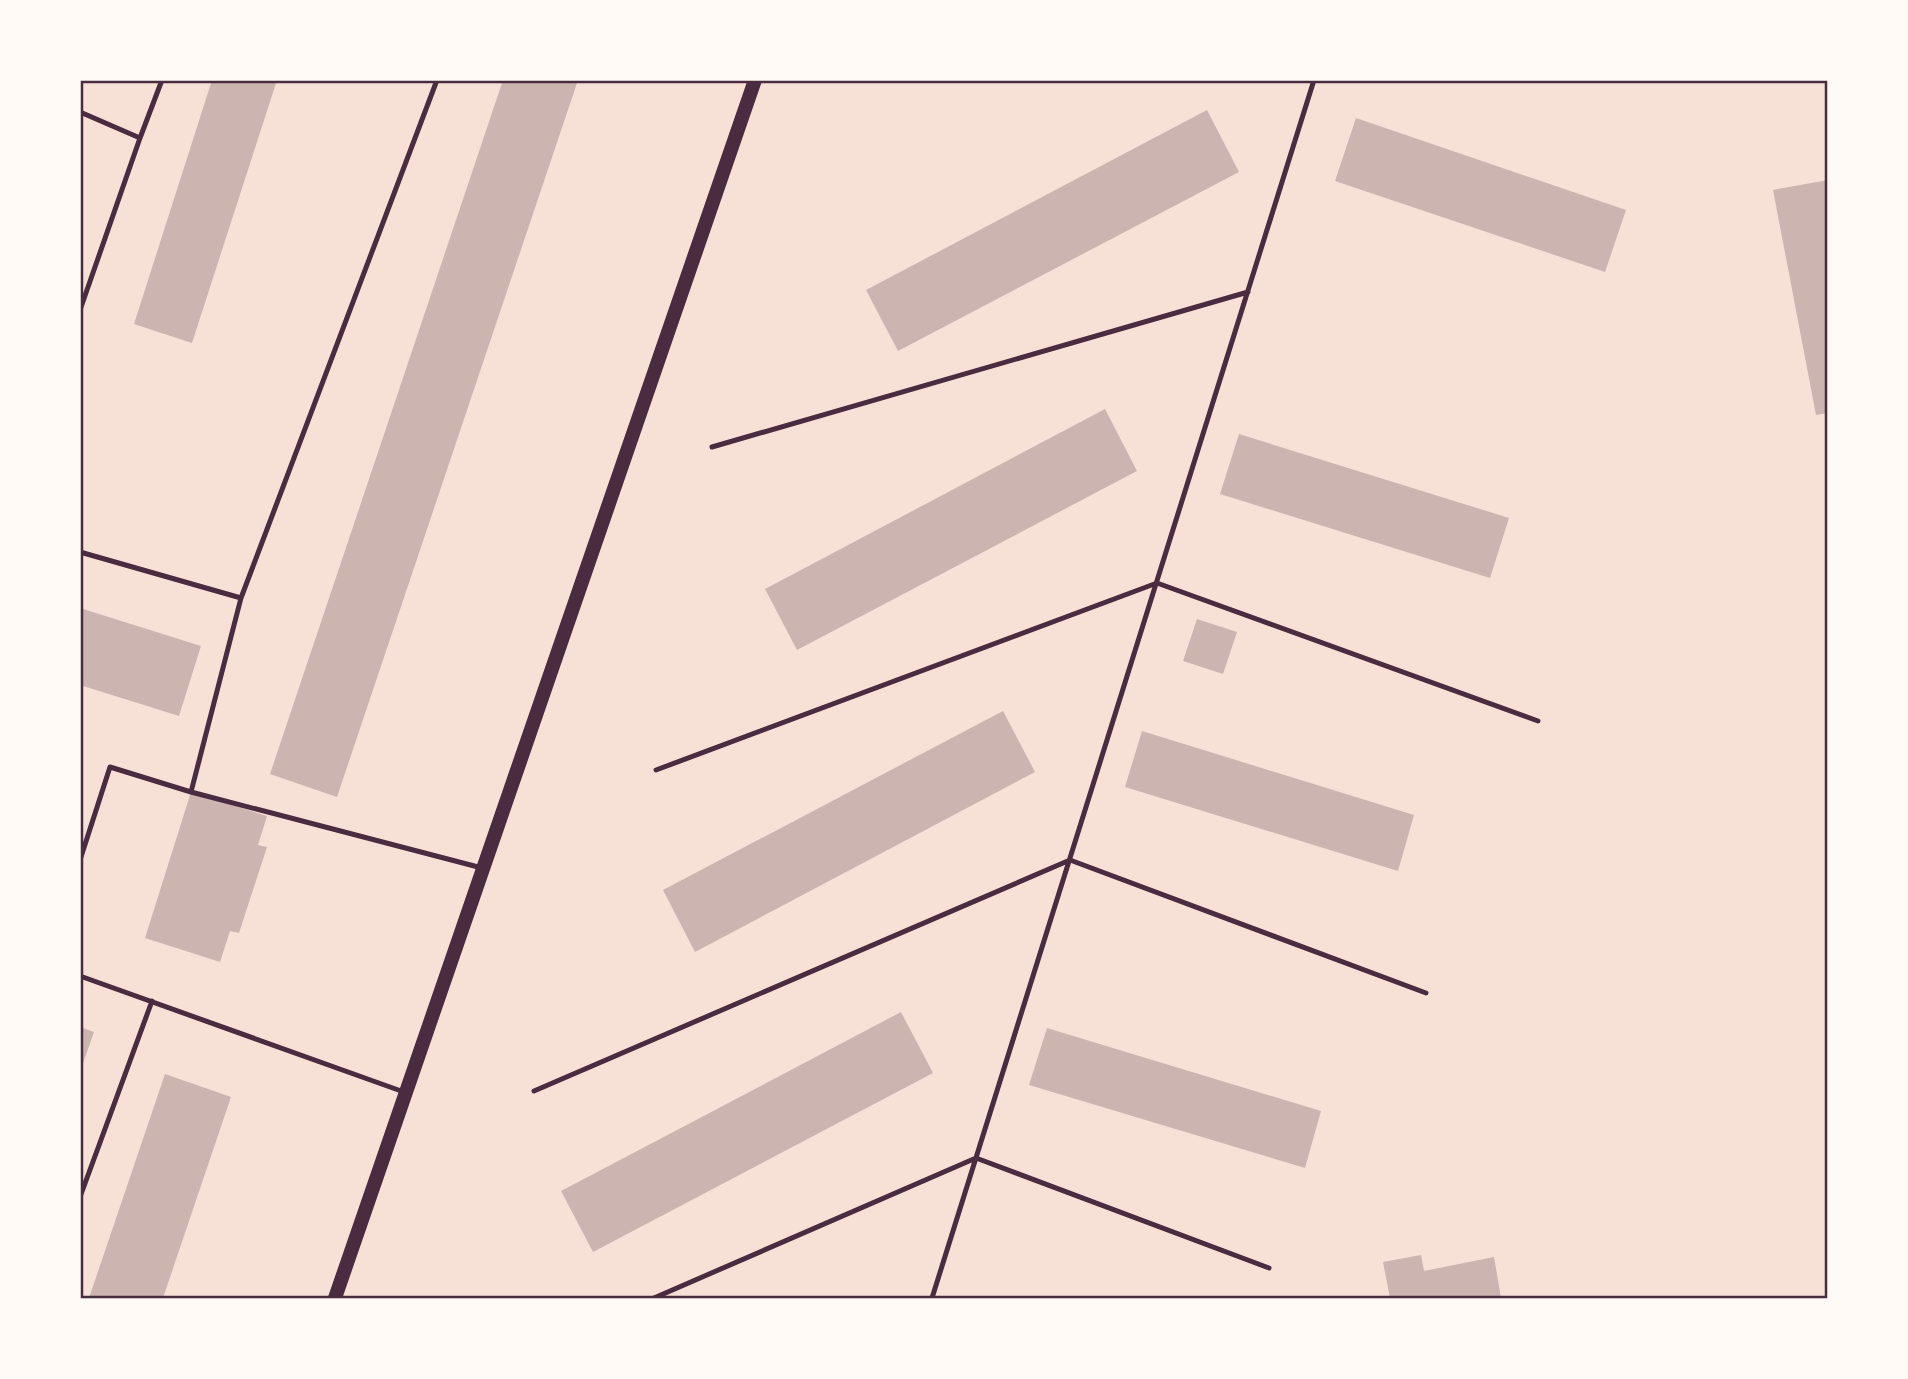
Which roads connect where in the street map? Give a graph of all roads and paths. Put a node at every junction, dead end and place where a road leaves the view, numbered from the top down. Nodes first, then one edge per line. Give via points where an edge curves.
1 (162, 80) edge
2 (437, 80) edge
3 (755, 80) edge
4 (1314, 80) edge
5 (80, 112) edge
6 (140, 138) junction
7 (1248, 292) junction
8 (80, 310) edge
9 (712, 447) dead end
10 (80, 552) edge
11 (1157, 583) junction
12 (242, 598) junction
13 (1538, 721) dead end
14 (656, 770) dead end
15 (191, 792) junction
16 (80, 860) edge
17 (1070, 860) junction
18 (482, 868) junction
19 (80, 976) edge
20 (1426, 993) dead end
21 (152, 1002) junction
22 (534, 1091) dead end
23 (406, 1092) junction
24 (976, 1158) junction
25 (80, 1197) edge
26 (1269, 1268) dead end
27 (335, 1298) edge
28 (654, 1298) edge
29 (932, 1298) edge

1 - 6 lane
2 - 12 lane
3 - 18 main road
4 - 7 lane
5 - 6 lane
6 - 8 lane
7 - 9 lane
7 - 11 lane
10 - 12 lane
11 - 13 lane
11 - 14 lane
11 - 17 lane
12 - 15 lane
15 - 16 lane via 110,767
15 - 18 lane
17 - 20 lane
17 - 22 lane
17 - 24 lane
18 - 23 main road
19 - 21 lane
21 - 23 lane
21 - 25 lane
23 - 27 main road
24 - 26 lane
24 - 28 lane
24 - 29 lane

